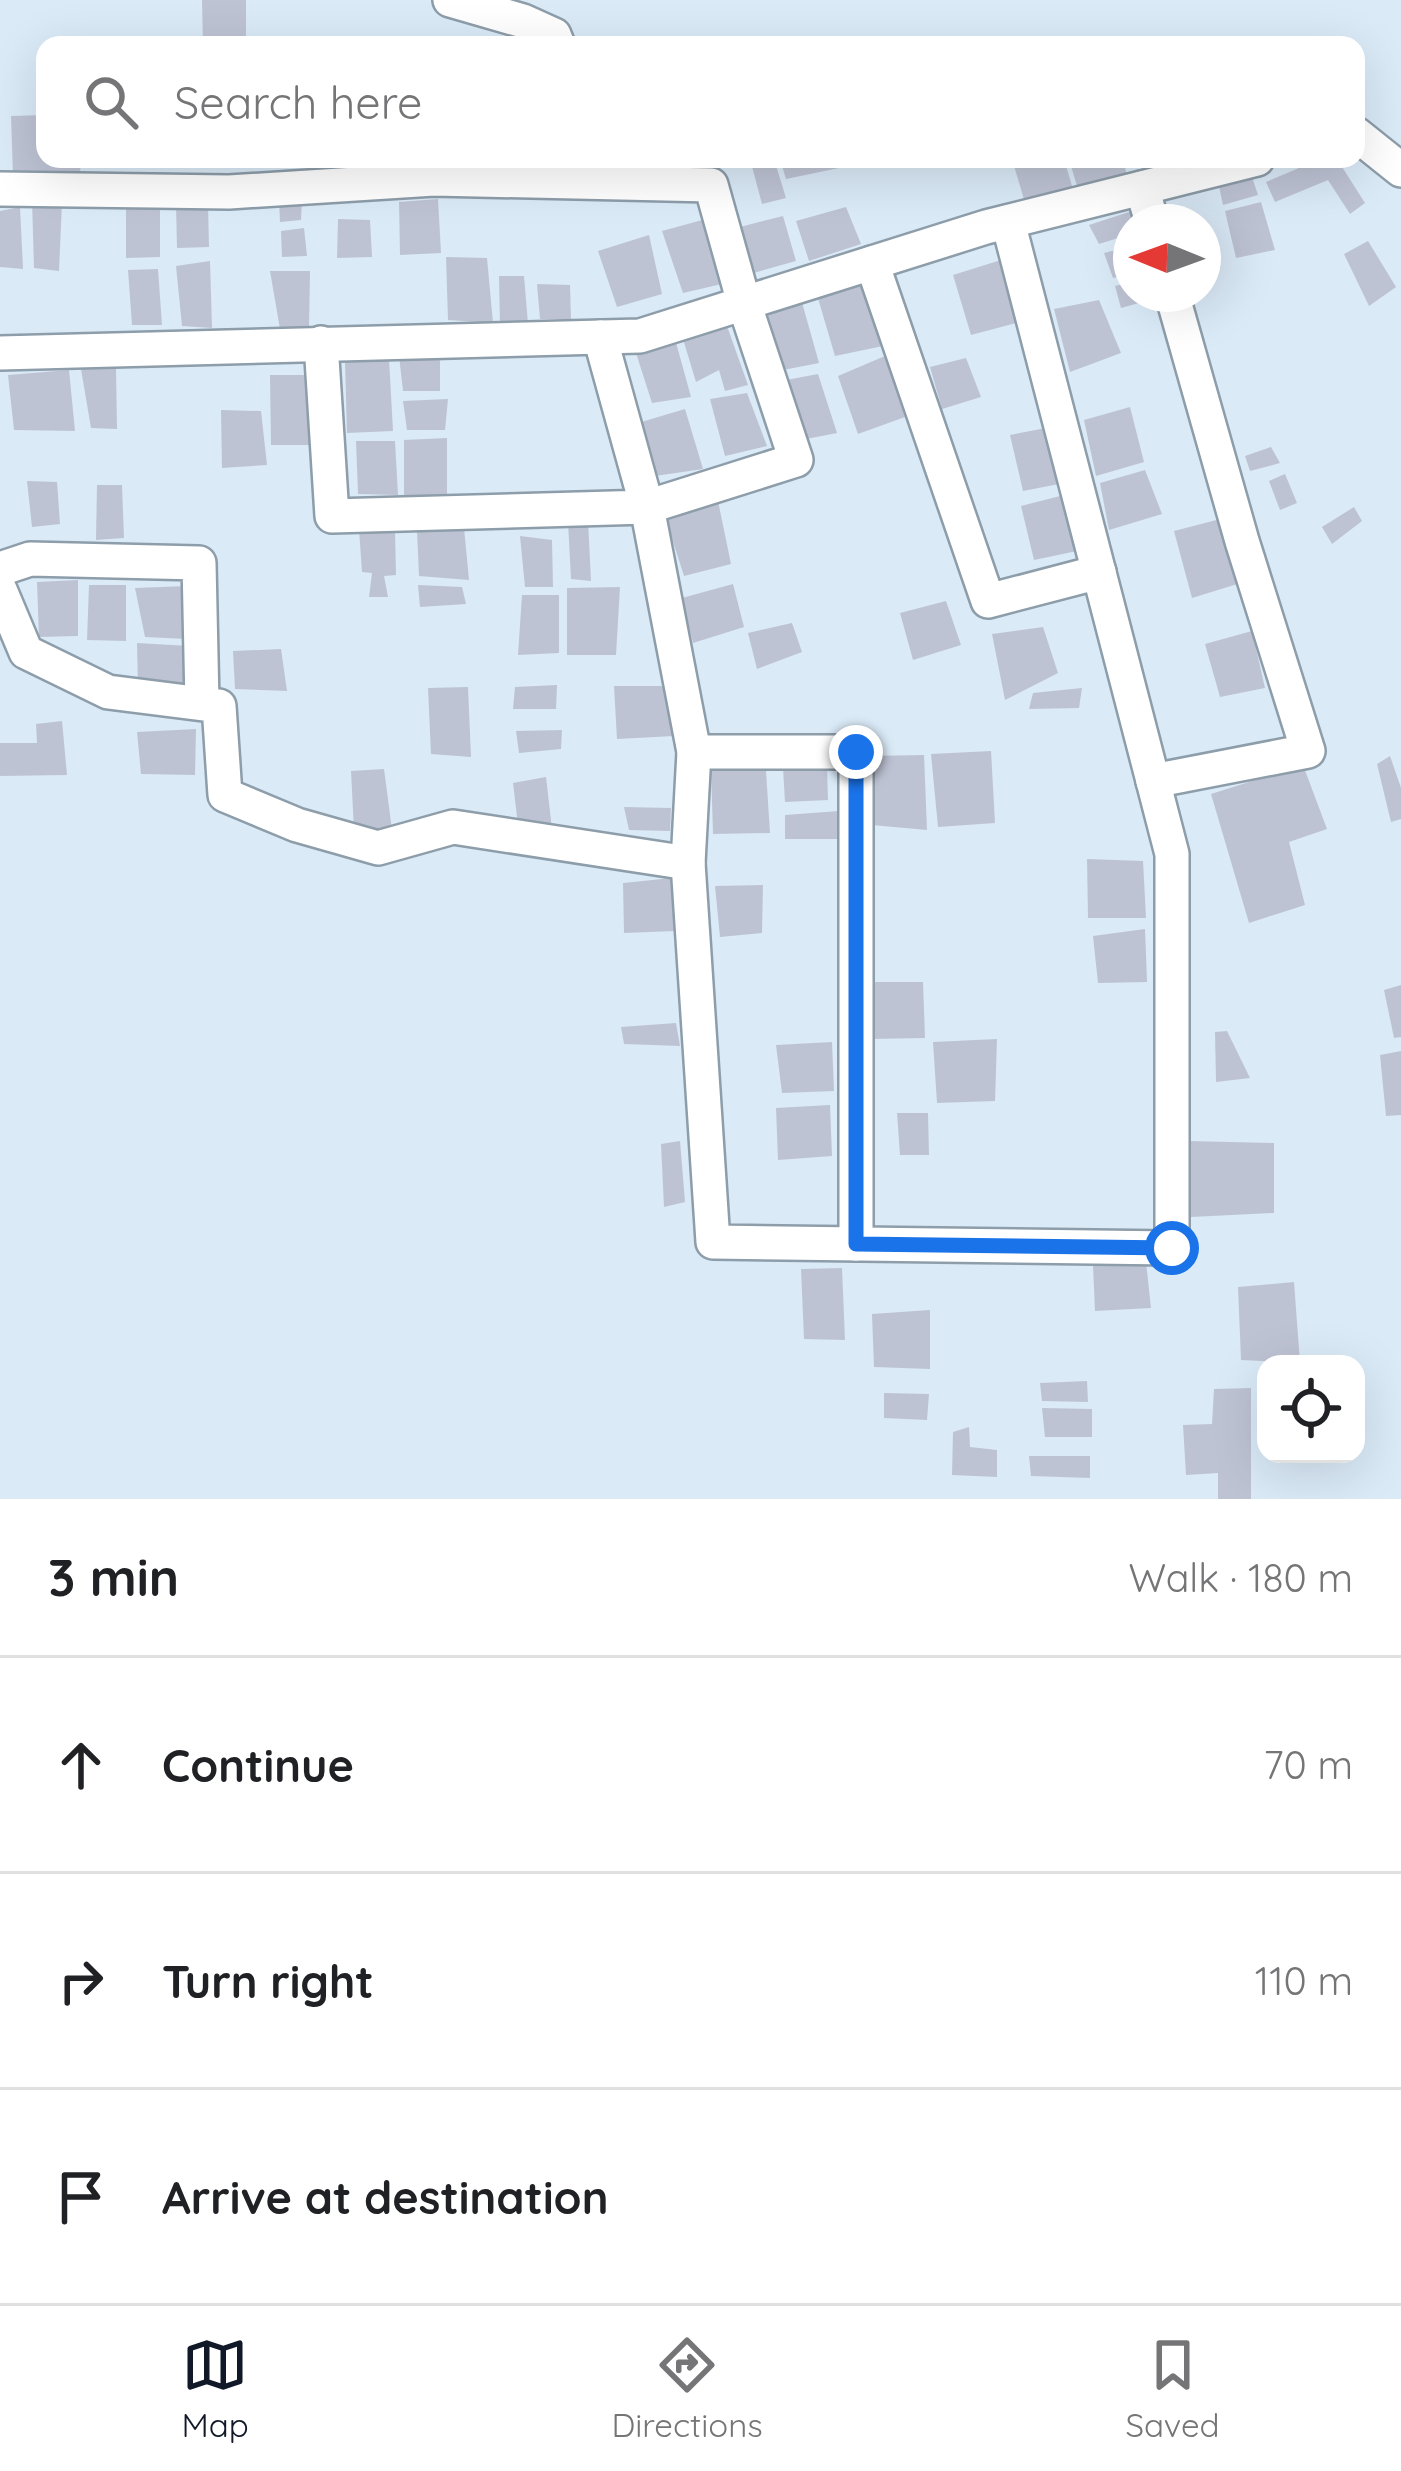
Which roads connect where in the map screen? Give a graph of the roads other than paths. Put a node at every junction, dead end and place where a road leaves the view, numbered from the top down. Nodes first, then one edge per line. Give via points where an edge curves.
1 (450, 0) edge
2 (554, 36) edge
3 (1365, 141) edge
4 (1221, 168) edge
5 (1401, 170) edge
6 (582, 171) edge
7 (1142, 188) junction
8 (0, 189) edge
9 (1147, 204) edge
10 (1008, 222) junction
11 (872, 263) junction
12 (744, 303) junction
13 (1177, 312) edge
14 (601, 337) junction
15 (321, 344) junction
16 (0, 353) edge
17 (646, 507) junction
18 (0, 569) edge
19 (1099, 572) junction
20 (0, 590) edge
21 (202, 703) junction
22 (694, 752) junction
23 (1153, 781) junction
24 (688, 863) junction
25 (856, 1244) junction

1 - 2 street
3 - 5 street
4 - 7 street
6 - 8 street via 229,192
6 - 12 street via 711,185
7 - 9 street
7 - 10 street
10 - 11 street
10 - 19 street
11 - 12 street
11 - 19 street via 988,601
12 - 14 street via 640,336
12 - 17 street via 796,460
13 - 23 street via 1308,751
14 - 15 street
14 - 17 street
15 - 16 street
15 - 17 street via 332,516
17 - 22 street
18 - 21 street via 30,559 200,563
19 - 23 street
20 - 21 street via 26,652 108,692
21 - 24 street via 219,706 225,795 297,825 378,848 453,826
22 - 24 street
22 - 25 street via 856,752
23 - 25 street via 1172,854 1172,1248
24 - 25 street via 713,1242

